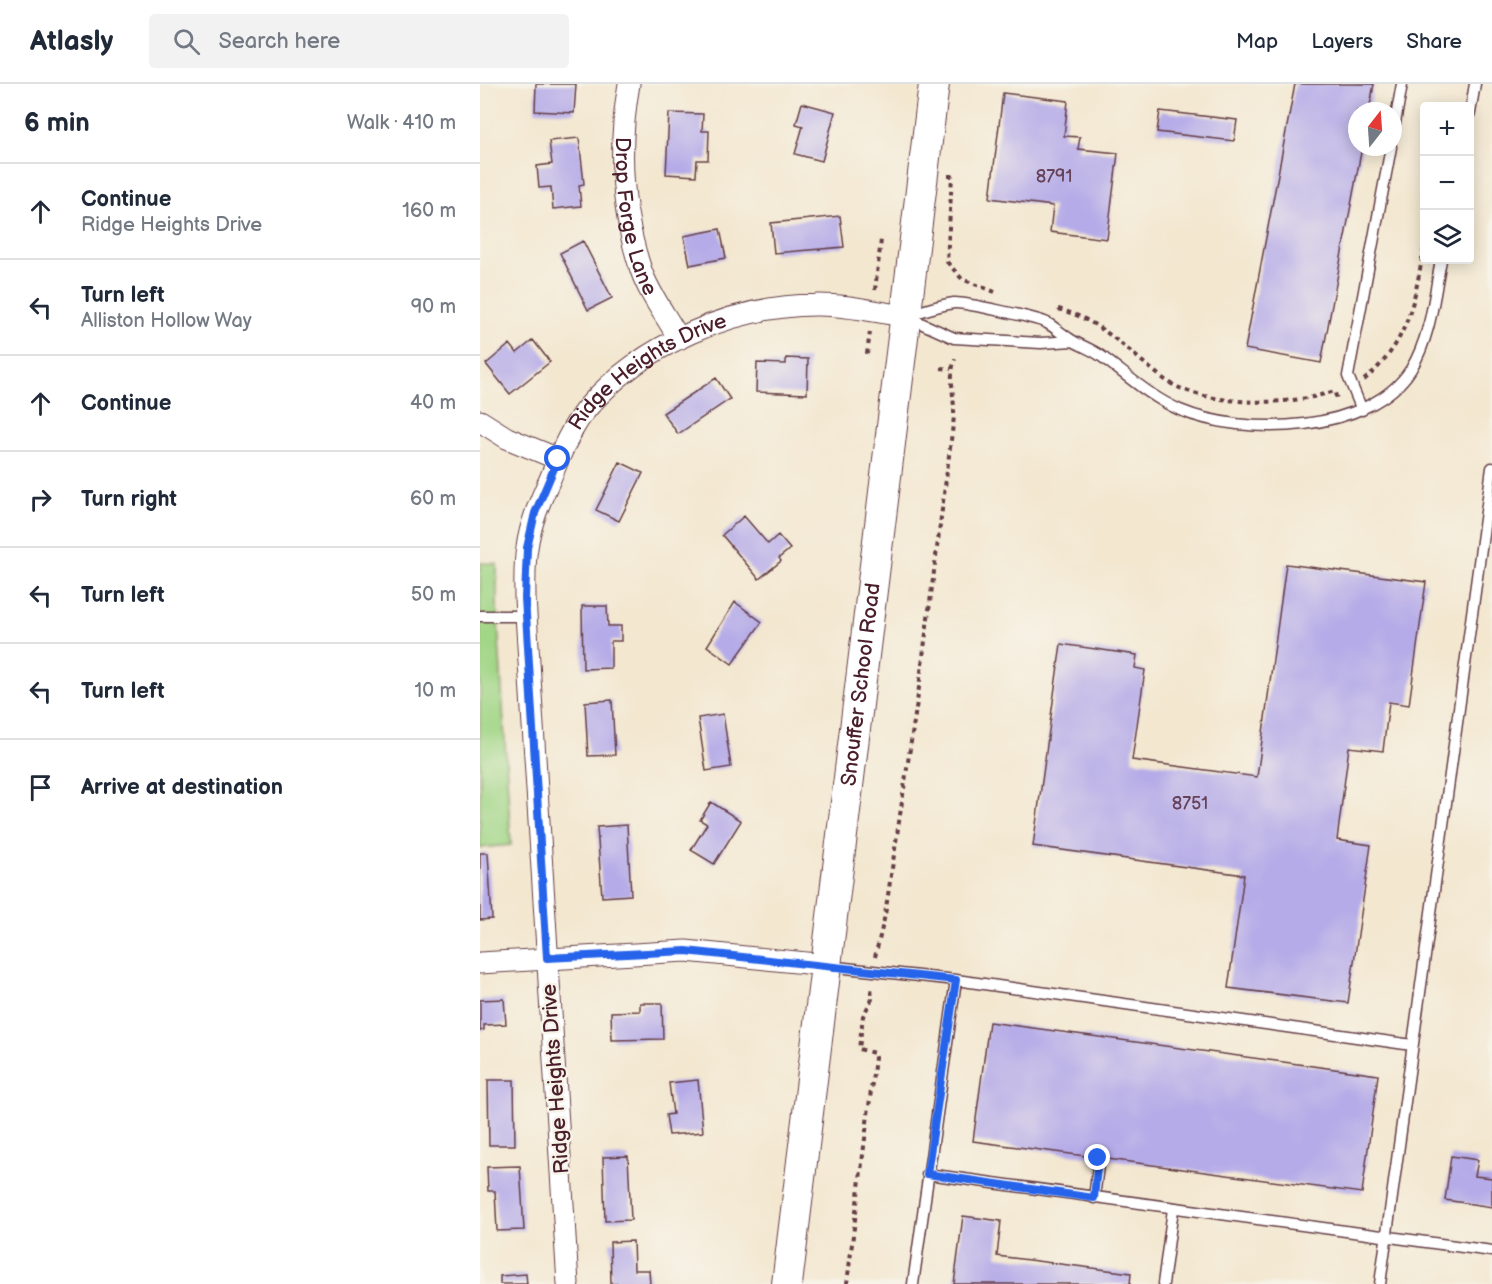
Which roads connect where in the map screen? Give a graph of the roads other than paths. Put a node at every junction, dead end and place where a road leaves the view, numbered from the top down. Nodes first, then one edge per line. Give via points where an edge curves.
1 (629, 84) edge
2 (934, 84) edge
3 (1402, 84) edge
4 (1475, 84) edge
5 (1399, 102) edge
6 (1472, 102) edge
7 (1389, 156) edge
8 (1440, 264) edge
9 (905, 316) junction
10 (679, 339) junction
11 (1073, 341) junction
12 (1362, 410) junction
13 (480, 421) edge
14 (558, 459) junction
15 (1492, 468) edge
16 (480, 616) edge
17 (526, 616) junction
18 (547, 958) junction
19 (480, 963) edge
20 (826, 965) junction
21 (956, 980) junction
22 (1412, 1045) junction
23 (1098, 1158) dead end
24 (927, 1174) junction
25 (1094, 1198) junction
26 (1173, 1209) junction
27 (1386, 1237) junction
28 (1492, 1251) edge
29 (568, 1284) edge
30 (787, 1284) edge
31 (913, 1284) edge
32 (1162, 1284) edge
33 (1380, 1284) edge

1 - 10 street, Drop Forge Lane via 623,116 624,207 642,272
2 - 9 main road, Snouffer School Road
3 - 5 lane
4 - 6 lane
7 - 12 lane via 1348,376
8 - 12 lane via 1426,335 1410,370 1383,399
9 - 10 street, Ridge Heights Drive via 815,305 769,310 716,323
9 - 11 lane via 954,338
9 - 11 lane via 956,303 1046,322
9 - 20 main road, Snouffer School Road
10 - 14 street, Ridge Heights Drive via 641,360 606,389 587,408
11 - 12 lane via 1099,354 1158,400 1204,419 1248,425 1318,423
13 - 14 street via 507,438
14 - 17 street, Ridge Heights Drive via 535,513 527,548
15 - 22 lane
16 - 17 lane
17 - 18 street, Ridge Heights Drive
18 - 19 street
18 - 20 street via 686,951
18 - 29 street, Ridge Heights Drive
20 - 21 lane
20 - 30 main road, Snouffer School Road
21 - 22 lane
21 - 24 lane
22 - 27 lane
23 - 25 lane
24 - 25 lane
24 - 31 lane
25 - 26 lane
26 - 27 lane
26 - 32 lane
27 - 28 lane
27 - 33 lane

